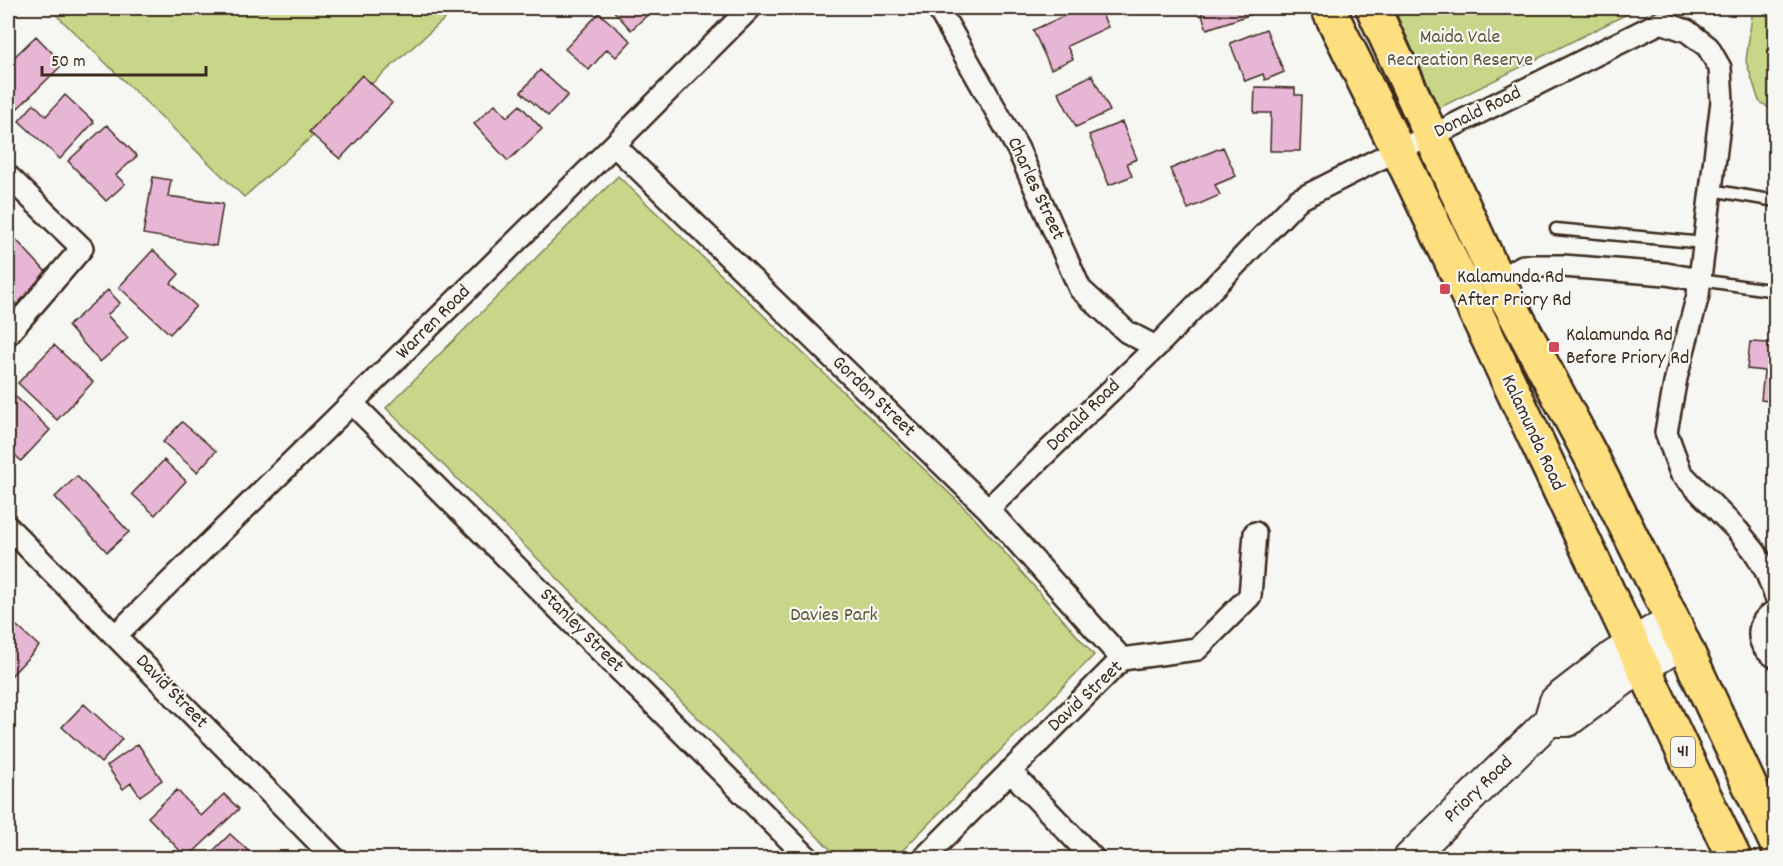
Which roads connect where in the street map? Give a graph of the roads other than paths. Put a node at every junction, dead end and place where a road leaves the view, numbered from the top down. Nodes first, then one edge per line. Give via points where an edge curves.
1 (750, 8) edge
2 (938, 8) edge
3 (1328, 8) edge
4 (1373, 8) edge
5 (1431, 135) junction
6 (614, 146) junction
7 (1399, 150) junction
8 (8, 176) edge
9 (1711, 190) junction
10 (1776, 201) edge
11 (1556, 229) dead end
12 (1704, 243) junction
13 (1497, 280) junction
14 (1700, 280) junction
15 (1776, 291) edge
16 (8, 334) edge
17 (1156, 347) junction
18 (353, 404) junction
19 (988, 509) junction
20 (8, 526) edge
21 (1255, 533) dead end
22 (1776, 597) edge
23 (1776, 611) edge
24 (1677, 631) junction
25 (116, 635) junction
26 (1637, 656) junction
27 (1776, 657) edge
28 (1122, 659) junction
29 (1010, 771) junction
30 (1776, 842) edge
31 (334, 858) edge
32 (808, 858) edge
33 (924, 858) edge
34 (1093, 858) edge
35 (1408, 858) edge
36 (1734, 858) edge

1 - 6 street, Warren Road
2 - 17 street, Charles Street via 1017,149 1080,289 1127,332
3 - 7 main road, Kalamunda Road / 41
4 - 5 main road, Kalamunda Road / 41
5 - 7 street, Donald Road
5 - 9 street, Donald Road via 1661,22 1687,31 1708,47 1720,68 1722,101
5 - 13 main road, Kalamunda Road / 41
6 - 18 street, Warren Road
6 - 19 street, Gordon Street
7 - 17 street, Donald Road via 1298,200
7 - 26 main road, Kalamunda Road / 41
8 - 16 street via 82,248
9 - 10 lane
9 - 12 street, Donald Road
11 - 12 lane
12 - 14 street, Donald Road
13 - 14 street via 1523,266 1553,266
13 - 24 main road, Kalamunda Road / 41 via 1594,462
14 - 15 lane
14 - 22 street, Donald Road via 1666,432 1681,473 1755,552
17 - 19 street, Donald Road
18 - 25 street, Warren Road
18 - 32 street, Stanley Street
19 - 28 street, Gordon Street
20 - 25 street, David Street
21 - 28 street, David Street via 1250,596 1197,650
23 - 27 street via 1764,619 1759,635 1765,651
24 - 26 street, Priory Road
24 - 30 main road, Kalamunda Road / 41
25 - 31 street, David Street
26 - 35 street, Priory Road via 1613,656 1556,701 1549,722
26 - 36 main road, Kalamunda Road / 41
28 - 29 street, David Street
29 - 33 street, David Street
29 - 34 street

